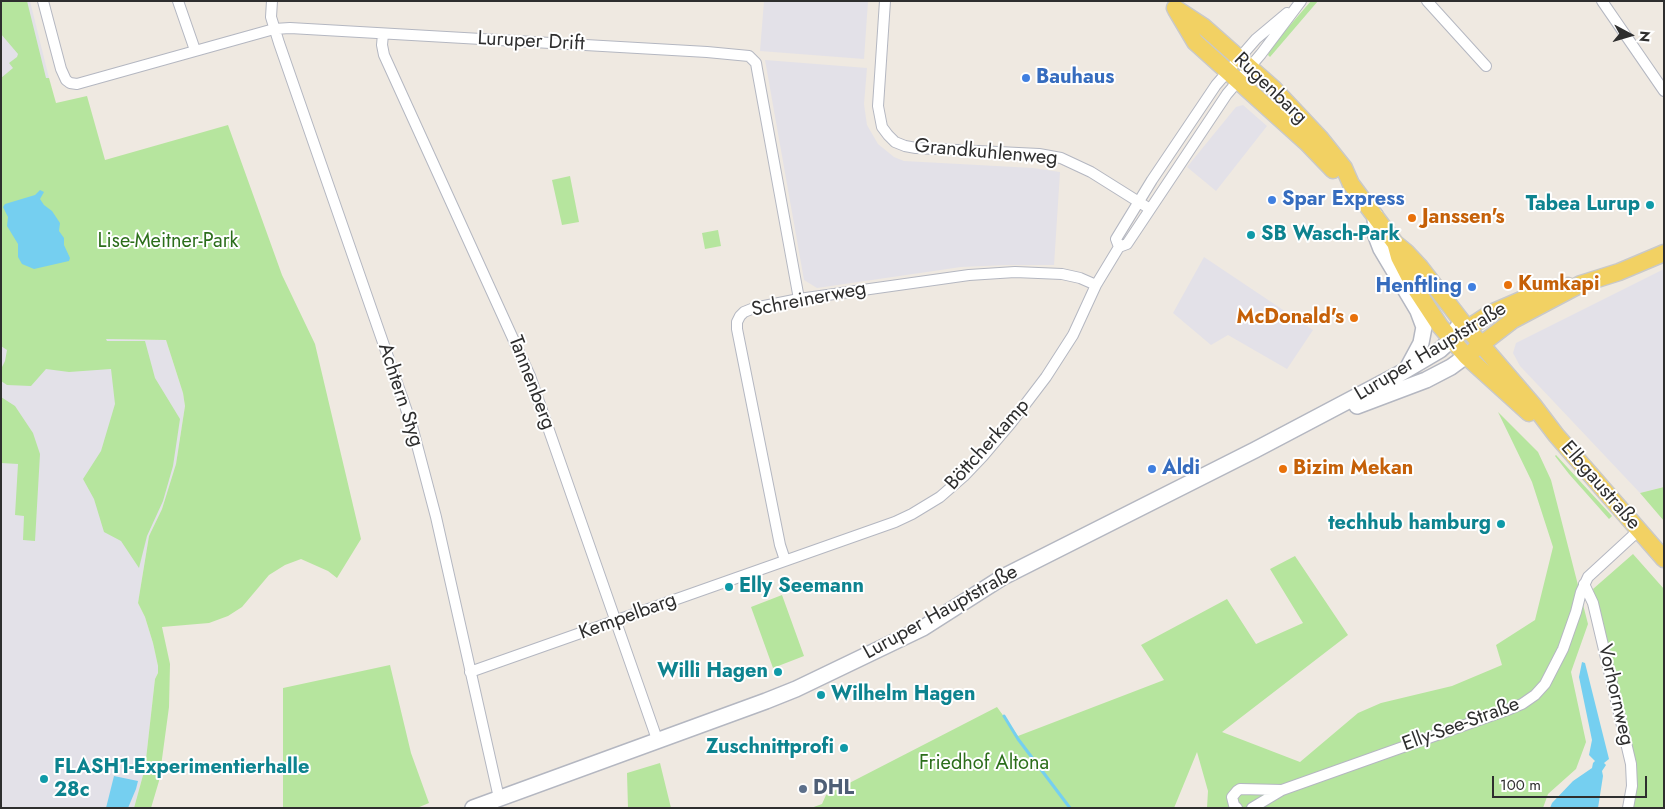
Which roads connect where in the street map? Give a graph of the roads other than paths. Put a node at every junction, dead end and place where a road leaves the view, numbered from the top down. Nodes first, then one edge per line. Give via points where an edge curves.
1 (43, 1) edge
2 (178, 1) edge
3 (272, 1) edge
4 (886, 1) edge
5 (1427, 1) edge
6 (1602, 1) edge
7 (1299, 3) edge
8 (1172, 5) edge
9 (274, 29) junction
10 (383, 34) junction
11 (195, 50) junction
12 (1244, 63) junction
13 (1486, 66) dead end
14 (1232, 76) junction
15 (1664, 91) edge
16 (1350, 184) junction
17 (1139, 202) junction
18 (1150, 208) junction
19 (1375, 215) junction
20 (1395, 243) junction
21 (1119, 247) junction
22 (1664, 253) edge
23 (1581, 284) junction
24 (1096, 285) junction
25 (799, 299) junction
26 (1474, 331) junction
27 (1460, 353) junction
28 (1407, 369) junction
29 (1312, 419) junction
30 (1556, 435) junction
31 (1638, 531) junction
32 (1664, 559) edge
33 (785, 560) junction
34 (1584, 584) junction
35 (616, 622) junction
36 (470, 672) junction
37 (658, 742) junction
38 (1282, 790) junction
39 (499, 798) junction
40 (473, 808) edge
41 (1237, 808) edge
42 (1252, 808) edge
43 (1628, 808) edge

1 - 11 street, Luruper Drift via 61,68 70,83 83,83
2 - 11 street
3 - 9 street, Achtern Styg
4 - 17 street, Grandkuhlenweg via 878,106 882,127 895,142 916,148 1061,158 1082,166
5 - 13 street
6 - 15 street
7 - 12 street, Böttcherkamp
7 - 12 street, Böttcherkamp via 1256,39
8 - 12 main road, Rugenbarg via 1204,27
8 - 14 main road, Rugenbarg via 1195,42
9 - 10 street, Luruper Drift
9 - 11 street, Luruper Drift
9 - 36 street, Achtern Styg via 412,426
10 - 25 street, Luruper Drift via 749,56 756,63
10 - 35 street, Tannenberg via 384,54 530,376
12 - 14 street, Böttcherkamp
12 - 14 street, Böttcherkamp
12 - 16 main road, Rugenbarg via 1273,88 1320,138 1344,168
14 - 16 main road, Rugenbarg
14 - 17 street, Böttcherkamp via 1152,180
14 - 18 street, Böttcherkamp via 1223,99
16 - 19 main road, Rugenbarg
17 - 18 street, Grandkuhlenweg
17 - 21 street, Böttcherkamp via 1116,239
18 - 21 street, Böttcherkamp via 1127,244
19 - 20 main road, Rugenbarg
19 - 28 main road via 1376,236 1381,249 1424,327 1421,343
20 - 26 main road, Rugenbarg via 1420,267
20 - 27 main road, Rugenbarg via 1415,288
21 - 24 street, Böttcherkamp
22 - 23 main road, Luruper Hauptstraße
23 - 26 main road, Luruper Hauptstraße via 1513,320
23 - 26 main road, Luruper Hauptstraße via 1542,291 1491,313
24 - 25 street, Schreinerweg via 1071,275 1014,272 914,281
24 - 33 street, Böttcherkamp via 1073,335 1046,377 1011,424 964,476 940,497 912,514
25 - 33 street, Schreinerweg via 744,312 737,322
26 - 27 main road, Luruper Hauptstraße
26 - 27 main road via 1457,328
26 - 30 main road, Elbgaustraße
27 - 28 main road, Luruper Hauptstraße
27 - 29 main road, Luruper Hauptstraße via 1451,367 1426,380
27 - 30 main road, Elbgaustraße
28 - 29 main road, Luruper Hauptstraße
29 - 37 main road, Luruper Hauptstraße via 1003,577 898,640 796,689
30 - 31 main road, Elbgaustraße
31 - 32 main road, Elbgaustraße
31 - 34 street, Elly-See-Straße
33 - 35 street, Kempelbarg
34 - 38 street, Elly-See-Straße via 1553,671 1528,700
34 - 43 street, Vorhornweg via 1593,603 1631,764
35 - 36 street, Kempelbarg
35 - 37 street, Tannenberg
36 - 39 street, Achtern Styg
37 - 39 main road, Luruper Hauptstraße
38 - 41 street, Elly-See-Straße via 1240,789 1232,798
38 - 42 street, Elly-See-Straße
39 - 40 main road, Luruper Hauptstraße

